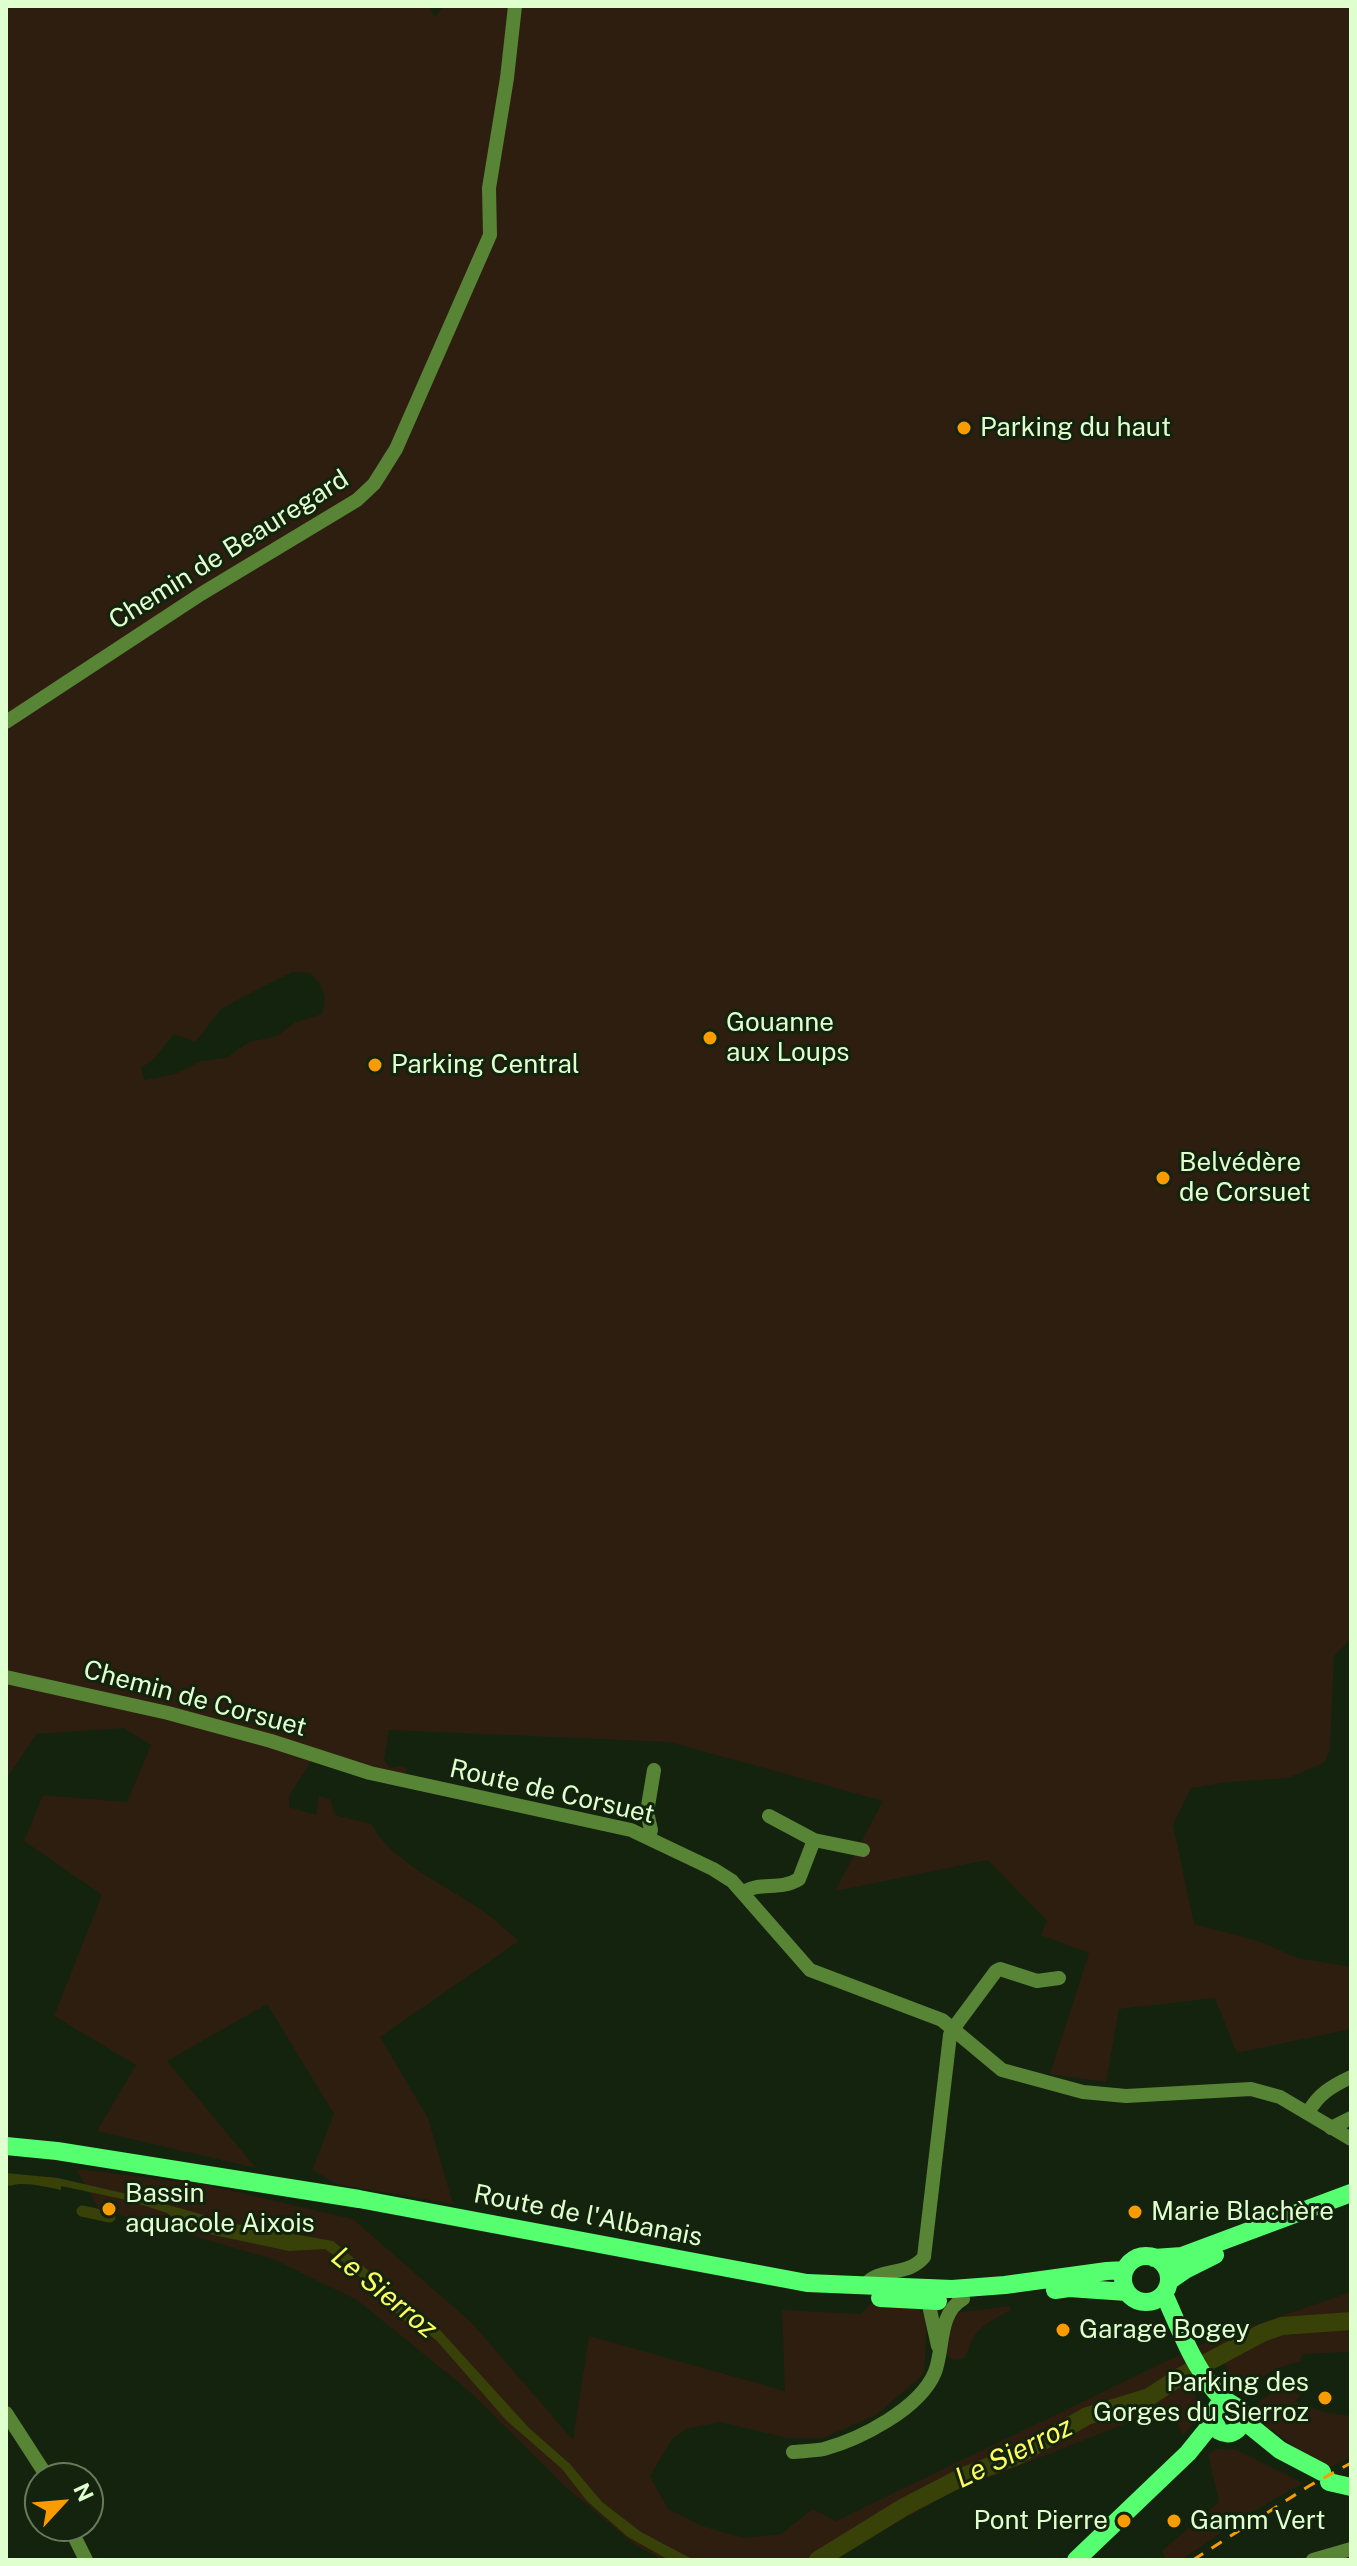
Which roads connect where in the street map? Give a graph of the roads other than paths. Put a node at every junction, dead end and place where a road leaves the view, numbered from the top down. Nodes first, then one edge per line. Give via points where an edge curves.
1 (515, 6) edge
2 (6, 722) edge
3 (6, 1677) edge
4 (654, 1770) dead end
5 (370, 1773) joint
6 (769, 1816) dead end
7 (649, 1837) junction
8 (814, 1840) junction
9 (863, 1850) dead end
10 (743, 1892) junction
11 (1059, 1978) dead end
12 (951, 2032) junction
13 (1351, 2077) edge
14 (1308, 2113) junction
15 (1351, 2118) edge
16 (1331, 2128) junction
17 (6, 2138) edge
18 (1351, 2139) edge
19 (6, 2146) edge
20 (1351, 2193) edge
21 (359, 2199) junction
22 (1351, 2201) edge
23 (1154, 2258) junction
24 (1125, 2270) junction
25 (807, 2283) junction
26 (1005, 2285) junction
27 (864, 2286) junction
28 (1167, 2287) junction
29 (1127, 2292) junction
30 (963, 2299) junction
31 (932, 2301) junction
32 (1146, 2302) junction
33 (1181, 2343) junction
34 (940, 2355) junction
35 (6, 2413) edge
36 (1227, 2419) junction
37 (793, 2452) dead end
38 (38, 2462) edge
39 (1334, 2479) edge
40 (77, 2542) edge
41 (1351, 2549) edge
42 (86, 2560) edge
43 (1078, 2560) edge
44 (1313, 2560) edge

1 - 2 street, Chemin de Beauregard via 489,188 490,235 396,449 374,484 357,500
3 - 5 street, Chemin de Corsuet via 168,1713
4 - 7 street
5 - 7 street, Route de Corsuet
6 - 8 street
7 - 10 street, Route de Corsuet via 713,1869
8 - 9 street
8 - 10 street via 799,1879
10 - 12 street, Route de Corsuet via 810,1970 915,2008 942,2020
11 - 12 street via 1037,1981 1000,1969
12 - 14 street, Route de Corsuet via 1002,2070 1083,2092 1126,2096 1251,2089
12 - 27 street via 924,2257 905,2270 875,2276
13 - 14 street via 1330,2087
14 - 16 street, Route de Corsuet
15 - 16 street
16 - 18 street, Route de Corsuet
17 - 21 main road via 291,2182
19 - 21 main road
20 - 23 main road via 1182,2256
21 - 25 main road, Route de l'Albanais
22 - 28 main road via 1239,2244 1185,2270
23 - 24 main road via 1140,2257
23 - 28 main road via 1165,2267
24 - 26 main road, Route de l'Albanais
24 - 29 main road
25 - 27 main road, Route de l'Albanais
25 - 31 main road, Route de l'Albanais via 851,2296
26 - 27 main road, Route de l'Albanais
26 - 31 street via 936,2294
28 - 32 main road
28 - 33 main road
29 - 30 main road, Route de l'Albanais via 1069,2288
29 - 32 main road
30 - 31 main road, Route de l'Albanais
30 - 34 street via 946,2320
31 - 34 street
32 - 33 main road
33 - 36 main road
34 - 37 street via 920,2395 887,2420 823,2449
35 - 38 street
36 - 39 main road
36 - 43 main road
40 - 42 street
41 - 44 street

